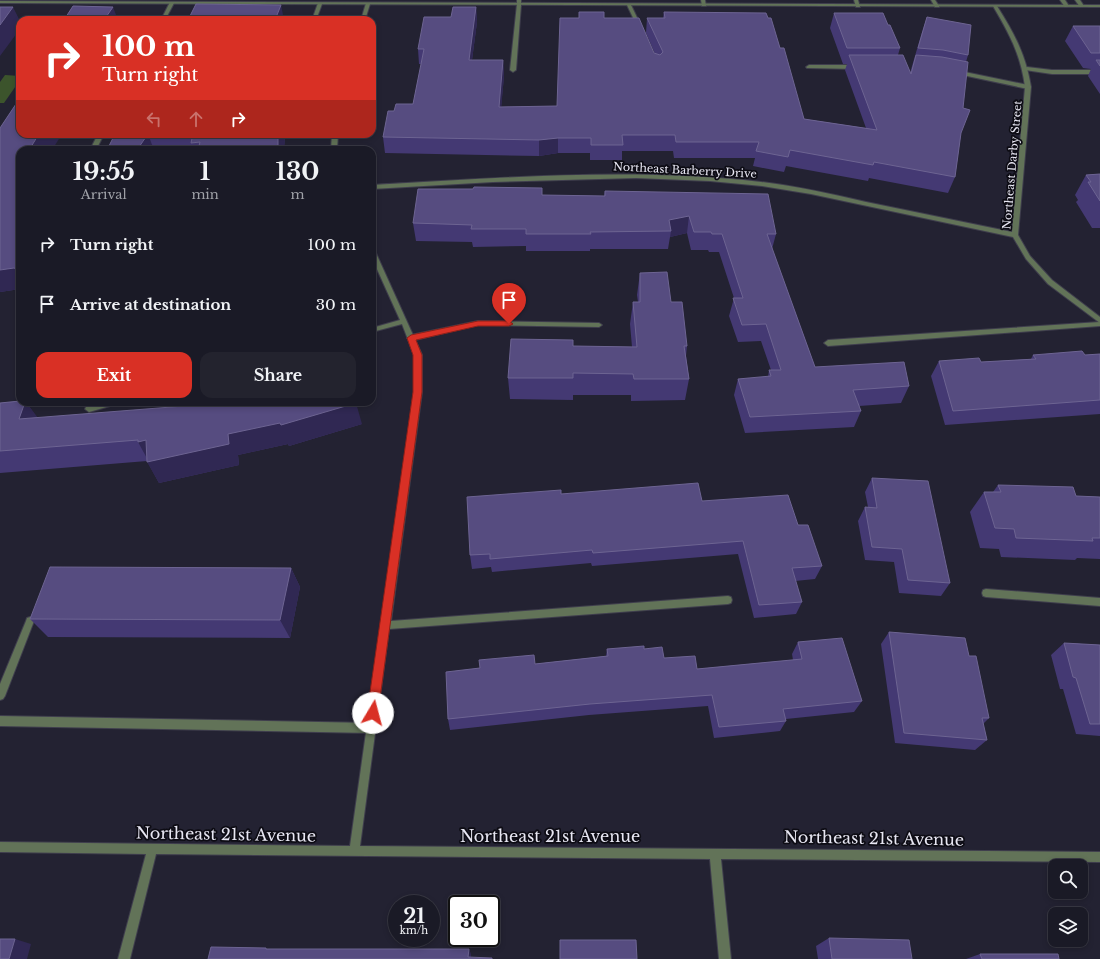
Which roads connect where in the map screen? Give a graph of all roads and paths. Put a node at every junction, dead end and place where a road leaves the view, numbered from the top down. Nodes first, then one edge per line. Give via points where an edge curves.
1 (856, 0) edge
2 (933, 0) edge
3 (1062, 0) edge
4 (1077, 0) edge
5 (0, 2) edge
6 (225, 2) edge
7 (302, 2) edge
8 (519, 2) edge
9 (172, 3) junction
10 (704, 3) edge
11 (320, 4) junction
12 (368, 4) junction
13 (629, 5) junction
14 (858, 6) junction
15 (937, 6) junction
16 (995, 6) junction
17 (1066, 6) junction
18 (1082, 6) junction
19 (1100, 6) edge
20 (164, 16) edge
21 (316, 16) edge
22 (364, 16) edge
23 (642, 33) edge
24 (809, 67) dead end
25 (864, 67) edge
26 (1027, 69) junction
27 (513, 70) dead end
28 (950, 71) edge
29 (1100, 72) edge
30 (1028, 87) junction
31 (376, 187) edge
32 (1015, 235) junction
33 (376, 260) edge
34 (404, 321) junction
35 (1100, 321) edge
36 (600, 324) dead end
37 (1100, 324) edge
38 (376, 329) edge
39 (411, 338) junction
40 (828, 343) dead end
41 (100, 406) edge
42 (89, 409) dead end
43 (986, 593) dead end
44 (728, 600) dead end
45 (1100, 602) edge
46 (30, 621) edge
47 (385, 625) junction
48 (0, 696) edge
49 (0, 721) edge
50 (371, 728) junction
51 (0, 847) edge
52 (152, 849) junction
53 (354, 852) junction
54 (715, 853) junction
55 (1100, 856) edge
56 (124, 959) edge
57 (725, 959) edge

1 - 14 street
2 - 15 street
3 - 17 street
4 - 18 street
5 - 9 street
6 - 7 street
6 - 9 street via 200,5
7 - 11 street
8 - 12 street
8 - 13 street
8 - 27 street
9 - 20 street
10 - 13 street
10 - 14 street
11 - 12 street
11 - 21 street
12 - 22 street
13 - 23 street
14 - 15 street
15 - 16 street
16 - 17 street
16 - 26 street, Northeast Darby Street via 1019,47
17 - 18 street
18 - 19 street
24 - 25 street
26 - 29 street
26 - 30 street, Northeast Darby Street
28 - 30 street
30 - 32 street, Northeast Darby Street
31 - 32 street, Northeast Barberry Drive via 636,176 710,180 762,184 811,192
32 - 35 street, Northeast Darby Street via 1028,257 1050,282
33 - 34 street
34 - 38 street
34 - 39 street
36 - 39 street via 478,324
37 - 40 street
39 - 47 street via 418,355 418,392
41 - 42 street
43 - 45 street
44 - 47 street
46 - 48 street
47 - 50 street
49 - 50 street
50 - 53 street
51 - 52 street, Northeast 21st Avenue
52 - 53 street, Northeast 21st Avenue
52 - 56 street
53 - 54 street, Northeast 21st Avenue
54 - 55 street, Northeast 21st Avenue
54 - 57 street

